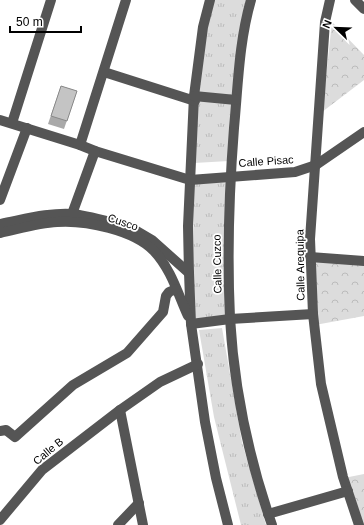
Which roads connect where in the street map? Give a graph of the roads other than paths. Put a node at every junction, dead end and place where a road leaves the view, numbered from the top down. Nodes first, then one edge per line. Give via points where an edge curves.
1 (51, 0) edge
2 (126, 0) edge
3 (210, 0) edge
4 (251, 0) edge
5 (330, 0) edge
6 (355, 0) edge
7 (364, 9) edge
8 (104, 72) junction
9 (194, 99) junction
10 (236, 100) junction
11 (0, 120) edge
12 (12, 123) junction
13 (27, 128) junction
14 (364, 132) edge
15 (80, 145) junction
16 (95, 151) junction
17 (316, 165) junction
18 (231, 176) junction
19 (190, 180) junction
20 (0, 200) edge
21 (72, 214) junction
22 (0, 224) edge
23 (0, 233) edge
24 (310, 257) junction
25 (364, 262) edge
26 (189, 273) junction
27 (176, 289) junction
28 (313, 314) junction
29 (230, 319) junction
30 (191, 324) junction
31 (198, 364) junction
32 (120, 410) junction
33 (0, 431) edge
34 (348, 491) junction
35 (139, 503) junction
36 (268, 514) junction
37 (0, 520) edge
38 (118, 525) edge
39 (143, 525) edge
40 (228, 525) edge
41 (272, 525) edge
42 (358, 525) edge

1 - 12 street
2 - 8 street
3 - 9 street via 203,27
4 - 10 street, Calle Cuzco via 245,21
5 - 17 street, Calle Arequipa via 325,22
6 - 7 street
8 - 9 street
8 - 15 street
9 - 10 street
9 - 19 street
10 - 18 street, Calle Cuzco
11 - 12 street
12 - 13 street
13 - 15 street
13 - 20 street
14 - 17 street, Calle Pisac
15 - 16 street
16 - 19 street
16 - 21 street
17 - 18 street, Calle Pisac via 295,172
17 - 24 street, Calle Arequipa
18 - 19 street, Calle Pisac
18 - 29 street, Calle Cuzco via 228,258
19 - 26 street
21 - 22 street via 37,216
21 - 26 street via 133,229 152,240
23 - 27 street, Cusco via 57,222 81,223 122,232 134,236 154,251 169,272
24 - 25 street
24 - 28 street, Calle Arequipa
26 - 30 street
27 - 30 street, Cusco
27 - 33 street via 169,292 163,312 127,353 73,385 15,437 6,430
28 - 29 street
28 - 34 street, Calle Arequipa via 321,384
29 - 30 street
29 - 36 street, Calle Cuzco via 242,410
30 - 31 street
31 - 32 street, Calle B via 160,382
31 - 40 street via 210,450
32 - 35 street
32 - 37 street, Calle B via 42,470
34 - 36 street
34 - 42 street, Calle Arequipa
35 - 38 street
35 - 39 street
36 - 41 street, Calle Cuzco

